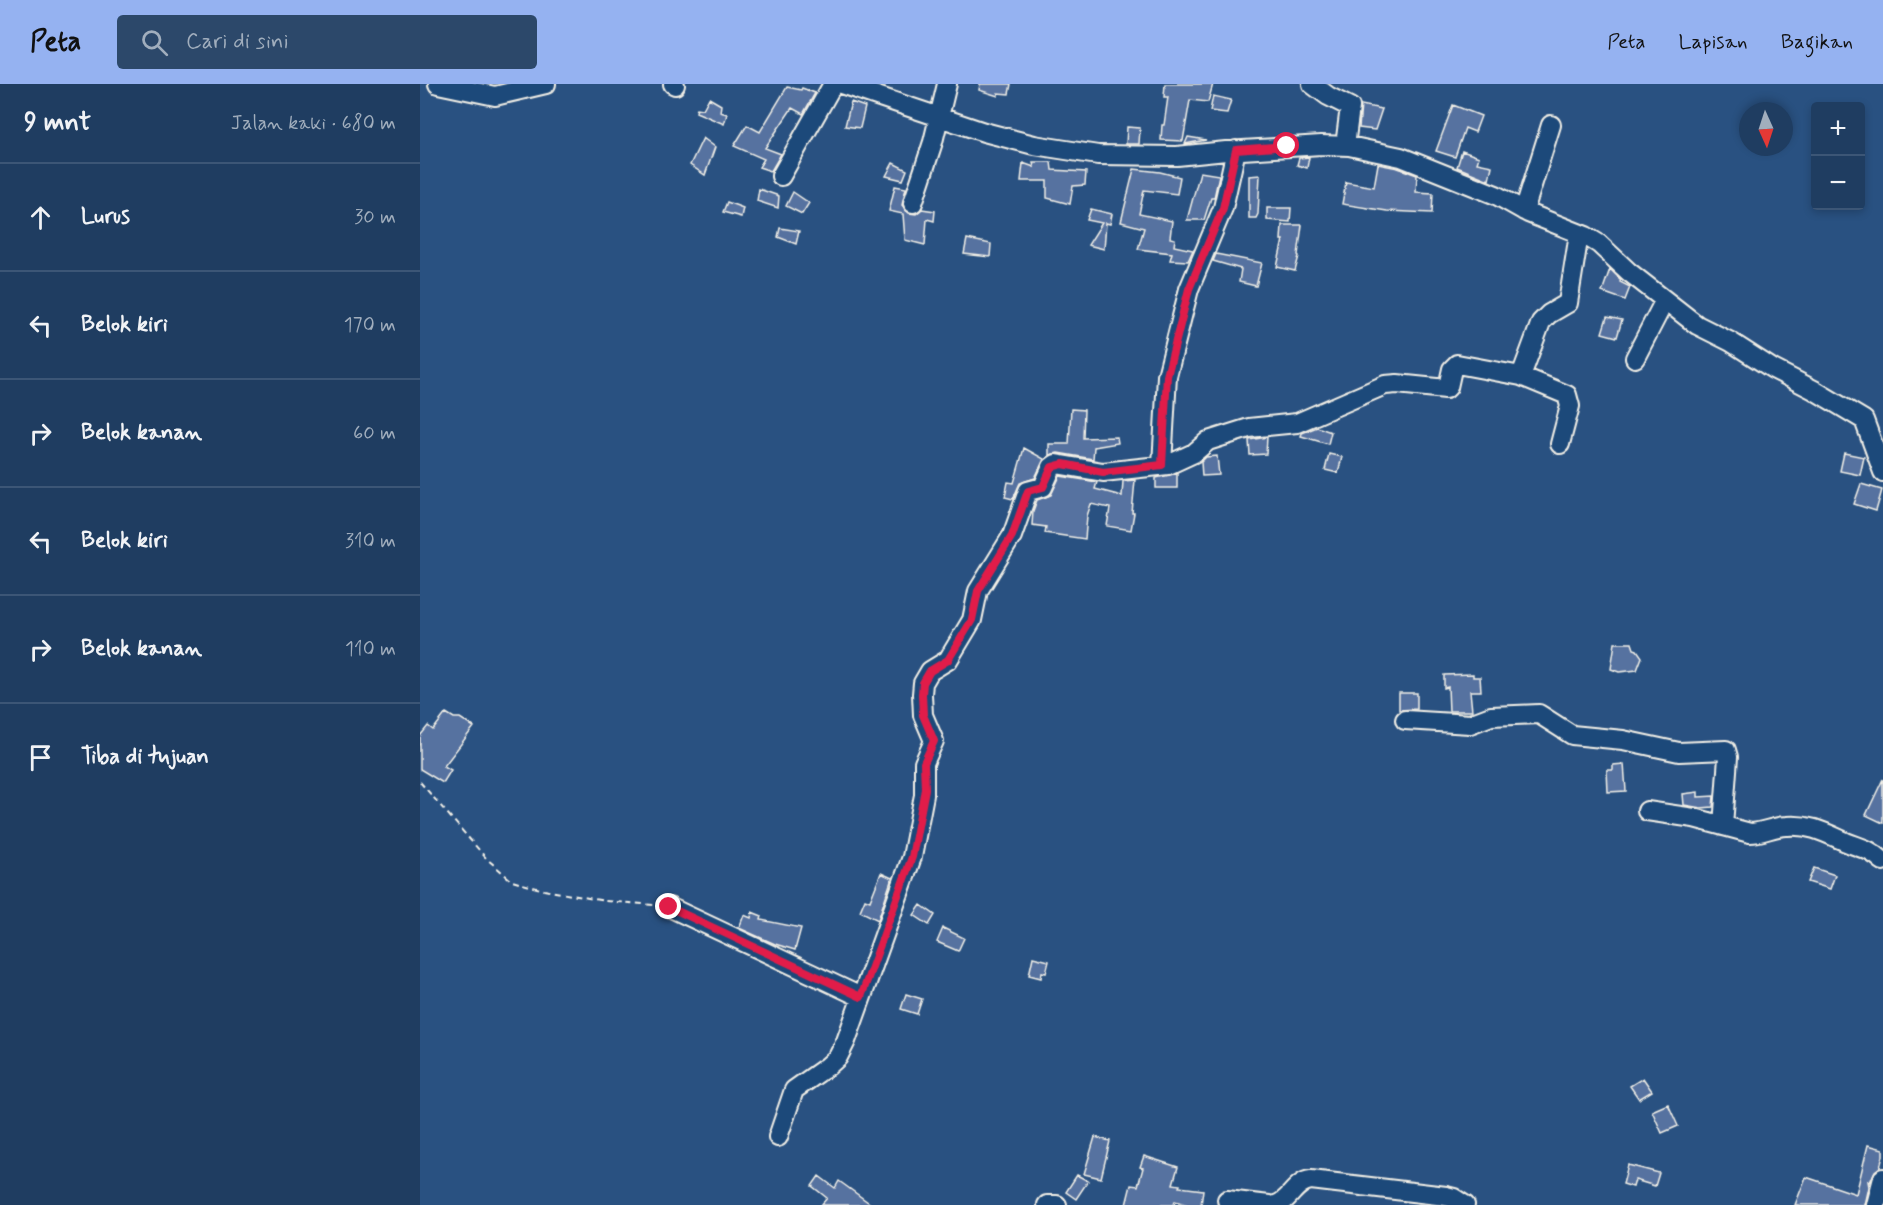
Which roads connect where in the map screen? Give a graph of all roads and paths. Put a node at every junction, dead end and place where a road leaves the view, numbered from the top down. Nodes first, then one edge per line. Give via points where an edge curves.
1 (438, 84) edge
2 (546, 84) edge
3 (832, 84) edge
4 (841, 84) edge
5 (947, 84) edge
6 (1312, 84) edge
7 (518, 88) edge
8 (938, 116) junction
9 (1551, 125) dead end
10 (1345, 146) junction
11 (1236, 150) junction
12 (781, 176) dead end
13 (913, 203) dead end
14 (1524, 211) junction
15 (1579, 234) junction
16 (1665, 300) junction
17 (1635, 358) dead end
18 (1521, 376) junction
19 (1560, 444) dead end
20 (1162, 465) junction
21 (1883, 472) edge
22 (1405, 720) dead end
23 (420, 782) edge
24 (1647, 811) dead end
25 (1723, 826) junction
26 (1883, 861) edge
27 (669, 907) joint
28 (861, 997) junction
29 (778, 1137) dead end
30 (1883, 1178) edge
31 (1227, 1200) dead end
32 (1047, 1205) edge
33 (1057, 1205) edge
34 (1269, 1205) edge
35 (1275, 1205) edge
36 (1465, 1205) edge
37 (1876, 1205) edge

1 - 7 street via 495,96
2 - 7 street
3 - 12 street
4 - 8 street
5 - 8 street
6 - 10 street via 1350,107
8 - 11 street via 1034,145 1098,155 1177,156
8 - 13 street
9 - 14 street
10 - 11 street
10 - 14 street via 1401,157 1496,195
11 - 20 street via 1223,208 1189,289 1167,376
14 - 15 street
15 - 16 street via 1599,244
15 - 18 street via 1568,303 1541,322
16 - 17 street
16 - 21 street via 1697,325 1863,420
18 - 19 street via 1568,395 1570,406
18 - 20 street via 1457,364 1446,389 1385,385 1297,423 1249,428 1208,441 1194,453
20 - 28 street via 1103,472 1056,464 1043,487 1028,491 1012,536 978,591 972,620 948,660 930,671 923,683 923,715 934,741 924,763 924,795 912,857
22 - 25 street via 1470,724 1491,716 1534,713 1572,735 1623,740 1679,752 1726,750
23 - 27 path via 486,858 512,881 605,901
24 - 25 street
25 - 26 street via 1750,833 1797,825 1814,828 1872,851
27 - 28 street
28 - 29 street via 838,1057 794,1090
30 - 37 street
31 - 34 street
32 - 33 street
35 - 36 street via 1311,1180 1446,1196

